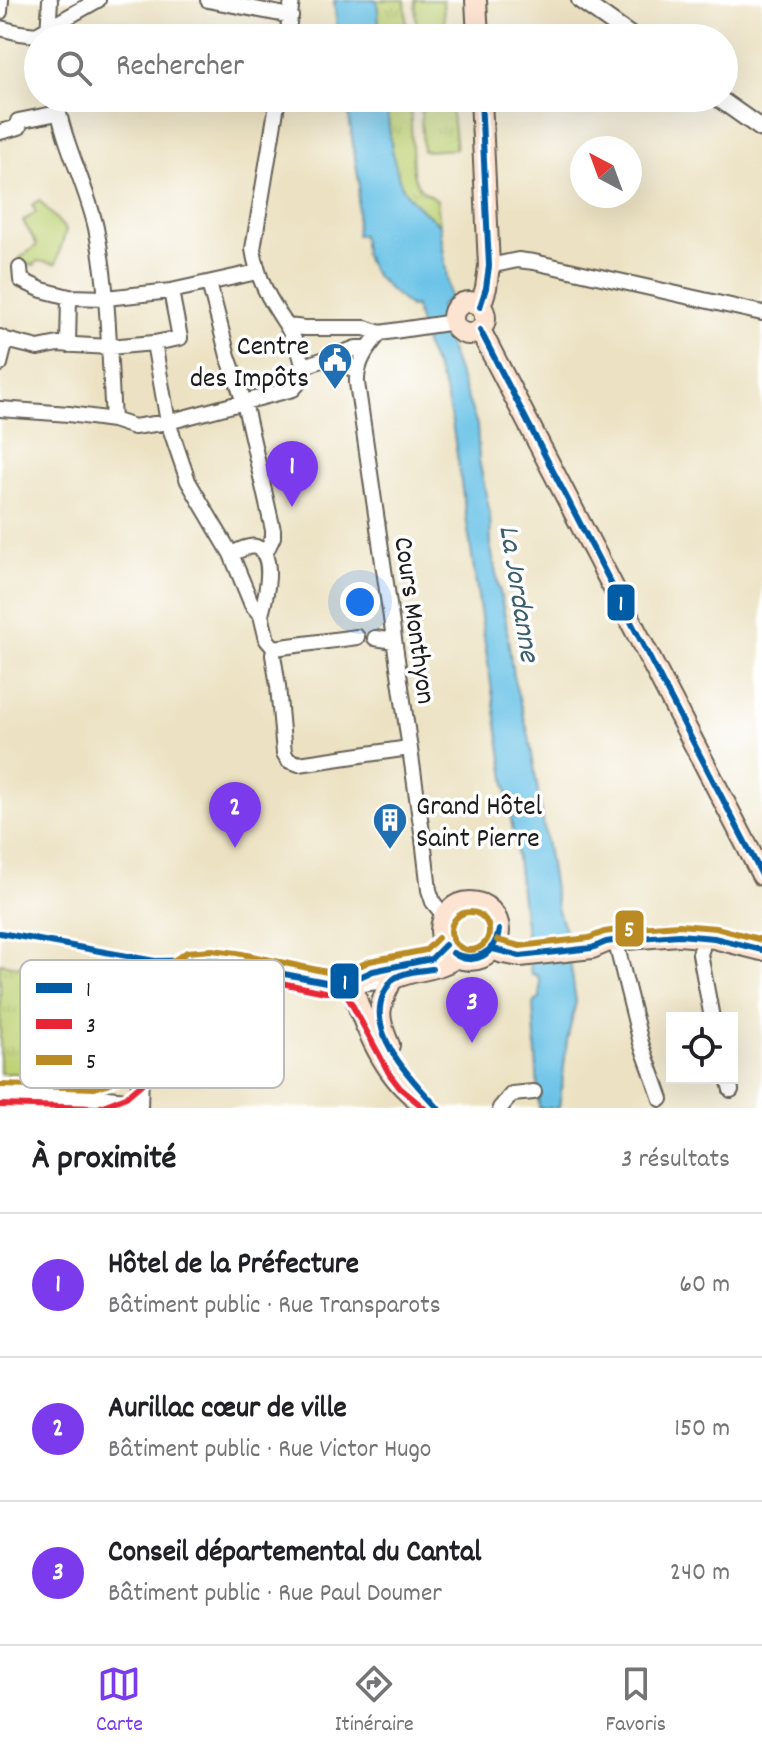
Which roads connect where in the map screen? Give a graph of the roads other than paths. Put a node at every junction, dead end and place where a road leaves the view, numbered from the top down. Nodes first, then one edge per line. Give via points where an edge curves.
1 (1, 0) edge
2 (50, 0) edge
3 (98, 0) edge
4 (208, 0) edge
5 (292, 0) edge
6 (476, 0) edge
7 (580, 0) edge
8 (0, 12) edge
9 (291, 16) junction
10 (49, 24) edge
11 (62, 24) edge
12 (290, 24) edge
13 (477, 24) edge
14 (614, 24) edge
15 (0, 28) edge
16 (24, 34) edge
17 (58, 112) edge
18 (276, 112) edge
19 (482, 112) edge
20 (738, 112) edge
21 (59, 116) junction
22 (762, 129) edge
23 (0, 132) edge
24 (489, 266) junction
25 (20, 268) dead end
26 (257, 272) junction
27 (209, 283) junction
28 (171, 291) junction
29 (69, 297) junction
30 (106, 298) junction
31 (480, 307) junction
32 (762, 313) edge
33 (450, 323) junction
34 (287, 326) junction
35 (480, 330) junction
36 (380, 333) junction
37 (3, 338) edge
38 (154, 343) junction
39 (68, 345) junction
40 (109, 347) junction
41 (367, 348) junction
42 (334, 356) junction
43 (0, 364) edge
44 (304, 366) junction
45 (356, 372) junction
46 (244, 402) junction
47 (0, 409) edge
48 (113, 420) junction
49 (168, 422) junction
50 (231, 554) junction
51 (265, 554) junction
52 (256, 610) junction
53 (357, 637) dead end
54 (375, 638) dead end
55 (394, 641) junction
56 (274, 648) junction
57 (409, 748) junction
58 (762, 875) edge
59 (445, 917) junction
60 (685, 936) junction
61 (616, 946) junction
62 (665, 947) junction
63 (702, 948) junction
64 (493, 949) junction
65 (451, 951) junction
66 (760, 954) edge
67 (284, 973) edge
68 (392, 979) junction
69 (351, 981) junction
70 (711, 1012) edge
71 (121, 1088) edge
72 (534, 1092) dead end
73 (0, 1095) edge
74 (96, 1098) junction
75 (661, 1099) dead end
76 (138, 1105) edge
77 (429, 1108) edge
78 (438, 1108) edge
79 (500, 1108) edge

1 - 8 street
2 - 10 street
3 - 11 street
4 - 9 street
5 - 9 street
6 - 13 main road
7 - 14 street
9 - 12 street
15 - 16 street
17 - 21 street
18 - 26 street via 253,249
19 - 24 main road
20 - 22 street
21 - 23 street via 18,121 19,127
21 - 30 street via 95,227
24 - 31 main road
24 - 32 street via 534,262
25 - 29 street via 21,280
26 - 27 street
26 - 34 street
27 - 28 street
27 - 46 street
28 - 30 street
28 - 38 street via 180,338
29 - 30 street
29 - 39 street
30 - 40 street
31 - 33 main road via 464,303
31 - 35 main road
33 - 35 main road via 464,333
33 - 36 street
34 - 36 street
34 - 44 street
35 - 58 main road
36 - 41 street
37 - 39 street via 38,348
37 - 43 street
38 - 40 street
38 - 49 street
39 - 40 street
40 - 48 street
41 - 42 street
41 - 45 street
42 - 44 street
42 - 45 street
44 - 46 street via 293,389
45 - 55 street, Cours Monthyon
46 - 49 street
46 - 51 street via 273,530
47 - 48 street
48 - 49 street via 134,427
49 - 50 street via 188,481
50 - 51 street via 252,547
50 - 52 street
51 - 52 street via 268,587
52 - 56 street
53 - 56 street
54 - 55 street
55 - 57 street, Cours Monthyon
56 - 57 street via 285,762
57 - 59 street, Cours Monthyon via 429,890
59 - 64 main road via 465,902 482,904 495,916 499,933
59 - 65 main road via 442,936
60 - 61 main road
60 - 62 main road
60 - 66 main road via 714,938
61 - 62 main road
61 - 64 main road via 520,956
61 - 75 street
62 - 63 main road
63 - 66 main road via 709,943
63 - 70 street
64 - 65 main road via 467,960
65 - 68 main road via 443,966
65 - 69 main road
67 - 69 street
68 - 69 street
68 - 78 main road via 380,1005 381,1025 406,1072
69 - 77 main road via 391,1071
71 - 74 street
72 - 79 street via 512,1094
73 - 74 street
74 - 76 street

